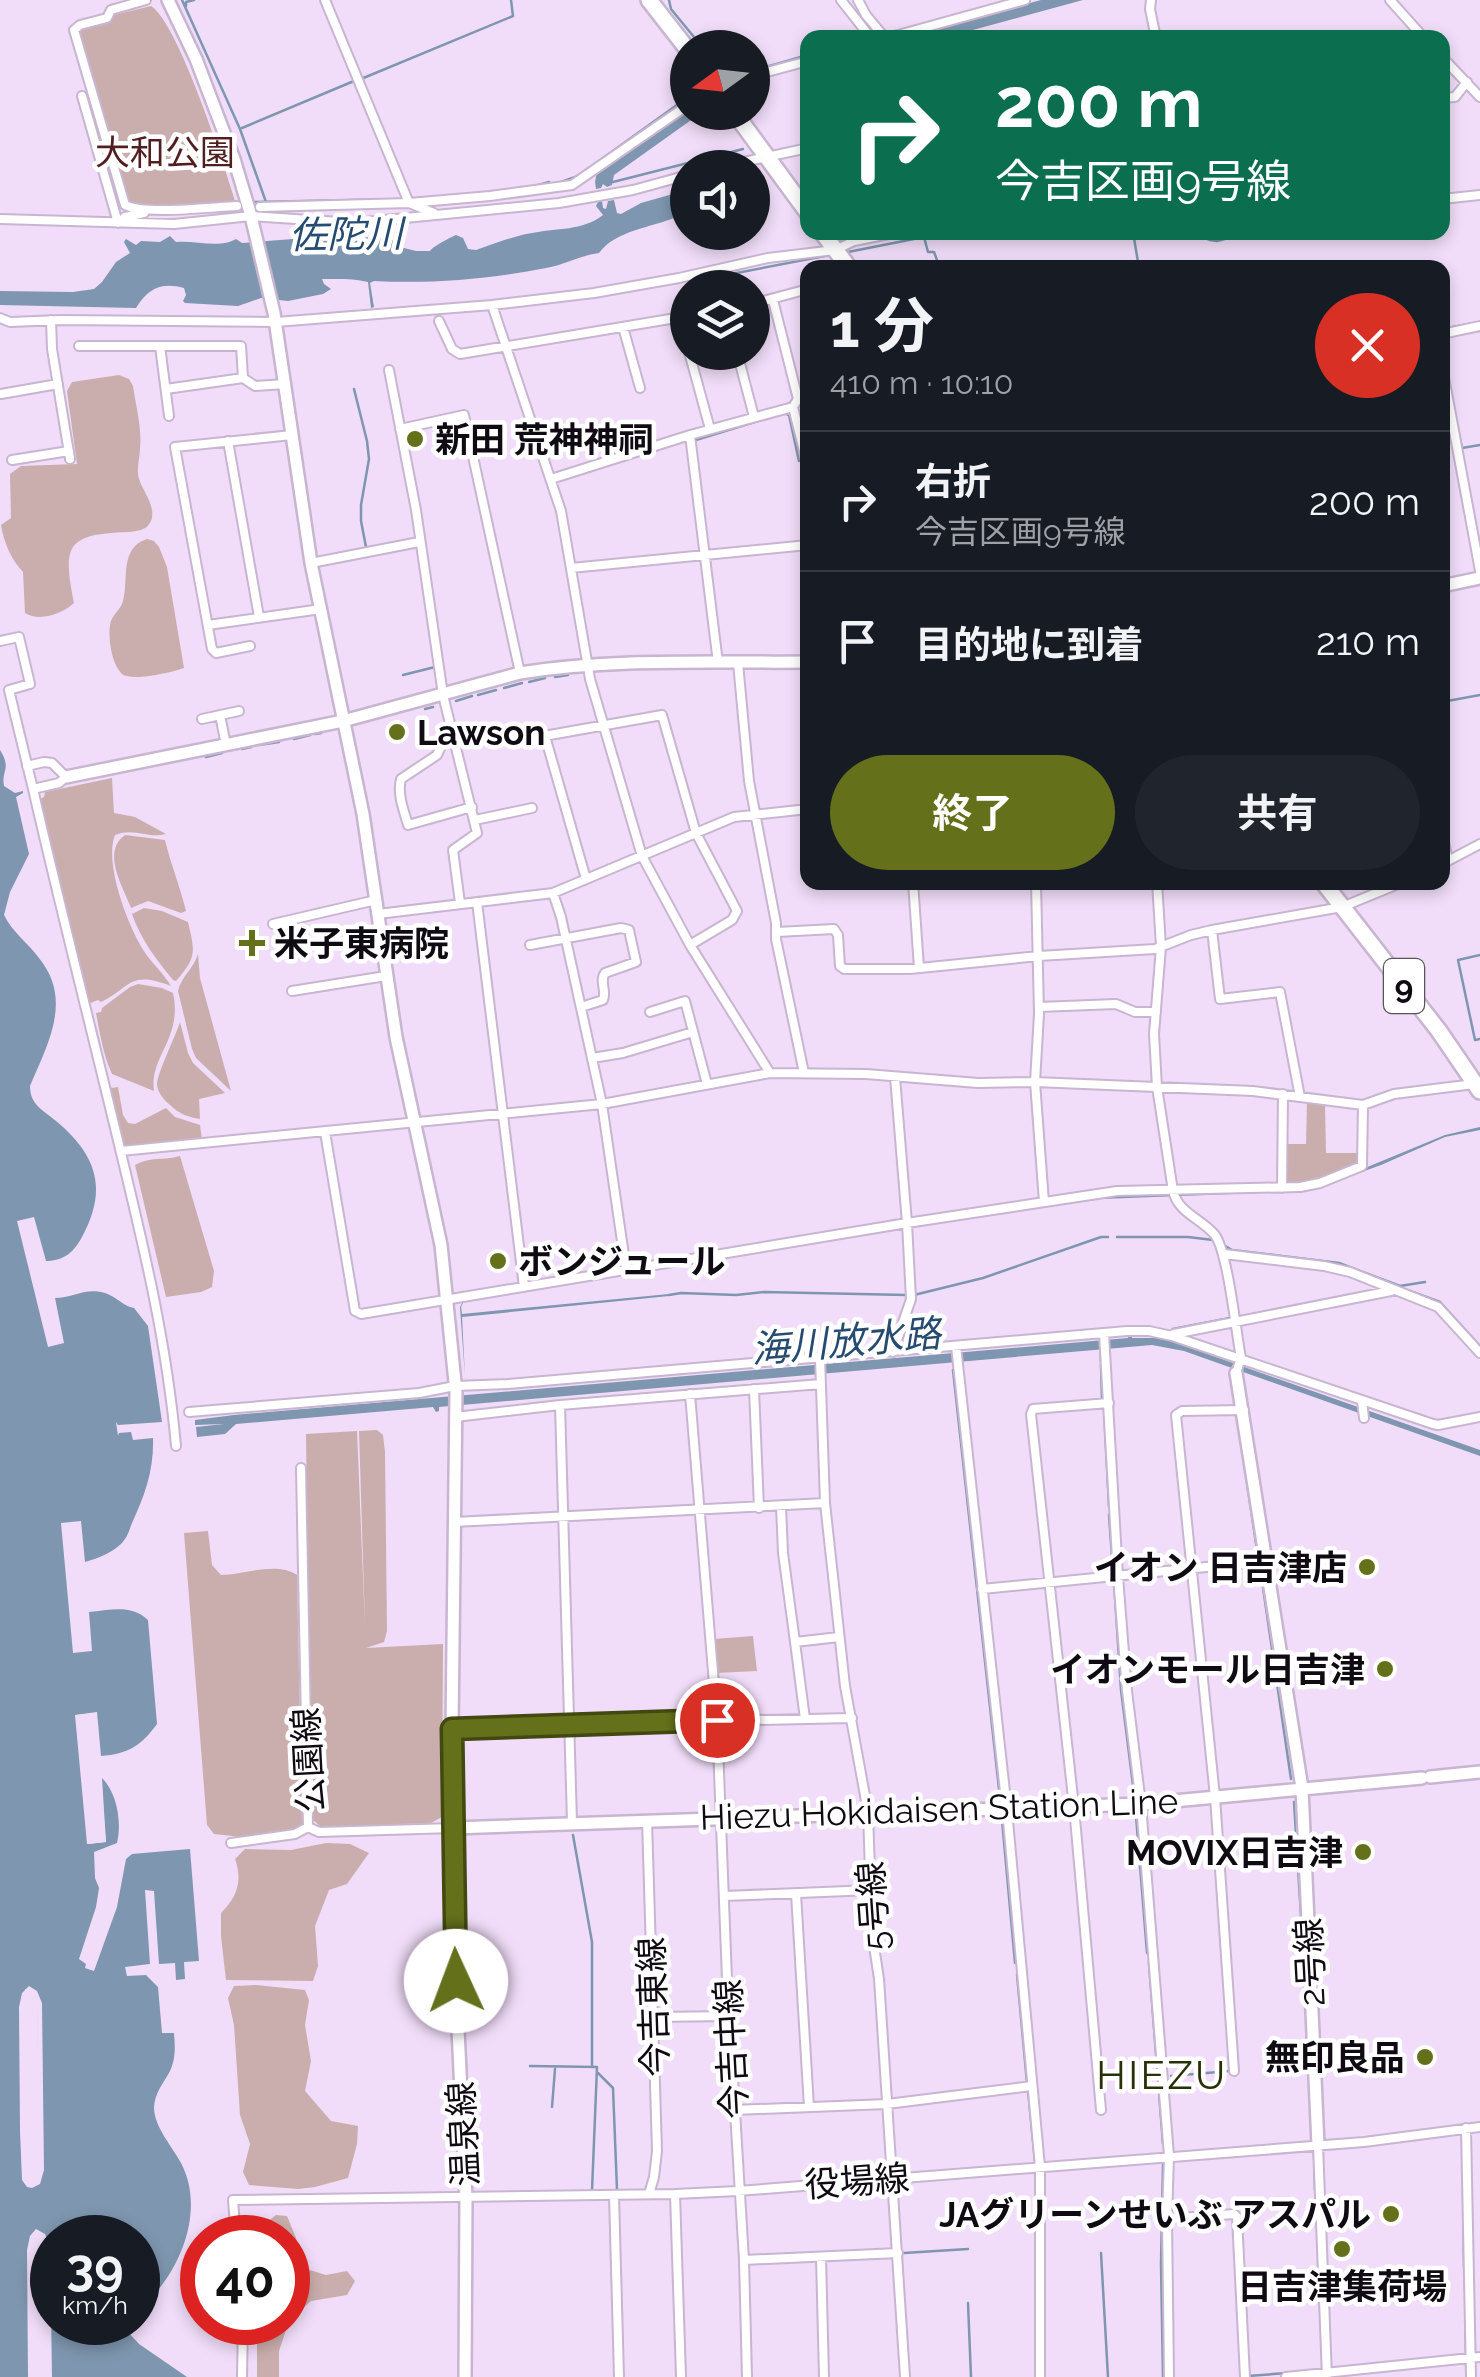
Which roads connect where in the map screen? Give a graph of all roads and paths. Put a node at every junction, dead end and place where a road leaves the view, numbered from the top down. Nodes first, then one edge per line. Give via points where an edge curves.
1 (146, 0) edge
2 (168, 0) edge
3 (324, 0) edge
4 (649, 0) edge
5 (841, 0) edge
6 (858, 0) edge
7 (1025, 0) edge
8 (1151, 0) edge
9 (1390, 0) edge
10 (672, 30) edge
11 (865, 30) edge
12 (879, 30) edge
13 (915, 30) edge
14 (1154, 30) edge
15 (1417, 30) edge
16 (800, 63) edge
17 (1450, 65) edge
18 (770, 71) edge
19 (1466, 82) junction
20 (82, 96) dead end
21 (1450, 97) edge
22 (1480, 97) edge
23 (670, 117) edge
24 (800, 150) edge
25 (770, 157) edge
26 (770, 163) edge
27 (670, 180) edge
28 (1480, 195) edge
29 (1450, 198) edge
30 (409, 203) junction
31 (800, 203) edge
32 (236, 206) dead end
33 (155, 210) junction
34 (438, 215) junction
35 (254, 216) junction
36 (0, 219) edge
37 (118, 223) junction
38 (828, 240) edge
39 (859, 240) edge
40 (834, 248) junction
41 (843, 260) edge
42 (800, 291) edge
43 (772, 300) joint
44 (492, 305) junction
45 (0, 318) edge
46 (275, 318) junction
47 (670, 319) edge
48 (51, 320) junction
49 (439, 321) dead end
50 (623, 326) junction
51 (1480, 326) edge
52 (1450, 332) edge
53 (506, 344) junction
54 (80, 346) dead end
55 (160, 346) junction
56 (389, 370) dead end
57 (694, 370) edge
58 (742, 370) edge
59 (243, 378) junction
60 (58, 384) junction
61 (286, 384) junction
62 (640, 388) dead end
63 (166, 389) junction
64 (1, 394) edge
65 (793, 407) junction
66 (1450, 409) edge
67 (169, 416) dead end
68 (754, 417) junction
69 (400, 429) junction
70 (710, 430) junction
71 (292, 435) junction
72 (690, 435) junction
73 (800, 435) edge
74 (228, 441) junction
75 (1457, 446) junction
76 (1450, 447) edge
77 (12, 460) dead end
78 (550, 479) junction
79 (419, 542) junction
80 (800, 546) edge
81 (705, 554) junction
82 (311, 563) junction
83 (571, 568) junction
84 (1480, 575) edge
85 (1450, 584) edge
86 (321, 609) junction
87 (259, 617) junction
88 (208, 625) junction
89 (0, 641) edge
90 (250, 646) dead end
91 (800, 662) edge
92 (718, 663) junction
93 (738, 663) junction
94 (588, 664) junction
95 (520, 673) junction
96 (443, 694) junction
97 (239, 711) dead end
98 (220, 715) junction
99 (202, 718) dead end
100 (343, 722) junction
101 (603, 726) junction
102 (453, 732) junction
103 (545, 736) junction
104 (516, 741) dead end
105 (226, 745) junction
106 (26, 766) junction
107 (66, 777) junction
108 (33, 789) junction
109 (472, 807) junction
110 (532, 808) dead end
111 (800, 811) edge
112 (756, 815) junction
113 (475, 820) junction
114 (696, 833) junction
115 (1480, 844) edge
116 (642, 856) junction
117 (1450, 859) edge
118 (586, 879) junction
119 (914, 890) edge
120 (1036, 890) edge
121 (1157, 890) edge
122 (1329, 890) edge
123 (1382, 890) edge
124 (554, 893) junction
125 (376, 900) junction
126 (478, 902) junction
127 (460, 904) junction
128 (1342, 906) junction
129 (378, 914) junction
130 (273, 924) dead end
131 (1212, 930) junction
132 (777, 932) junction
133 (566, 940) junction
134 (530, 945) dead end
135 (690, 946) junction
136 (1161, 947) junction
137 (1039, 956) junction
138 (919, 968) junction
139 (386, 976) junction
140 (292, 991) dead end
141 (581, 1007) junction
142 (1039, 1007) junction
143 (650, 1012) dead end
144 (1156, 1012) junction
145 (693, 1032) junction
146 (592, 1058) junction
147 (770, 1073) junction
148 (804, 1073) junction
149 (894, 1077) junction
150 (1035, 1082) junction
151 (707, 1084) junction
152 (1157, 1087) junction
153 (1477, 1087) edge
154 (1283, 1094) junction
155 (1300, 1097) junction
156 (602, 1104) junction
157 (1363, 1105) junction
158 (502, 1114) junction
159 (414, 1124) junction
160 (325, 1132) junction
161 (120, 1151) junction
162 (1282, 1188) junction
163 (1173, 1191) junction
164 (1044, 1202) junction
165 (907, 1222) junction
166 (1224, 1254) junction
167 (626, 1269) junction
168 (524, 1287) junction
169 (1395, 1290) junction
170 (447, 1299) junction
171 (1234, 1322) junction
172 (1170, 1335) junction
173 (1104, 1336) junction
174 (956, 1348) junction
175 (892, 1352) junction
176 (1480, 1353) edge
177 (820, 1359) junction
178 (1239, 1365) junction
179 (821, 1381) junction
180 (455, 1389) junction
181 (754, 1389) junction
182 (690, 1394) junction
183 (1109, 1402) junction
184 (1362, 1402) junction
185 (560, 1405) junction
186 (1244, 1410) junction
187 (190, 1412) dead end
188 (456, 1414) junction
189 (1480, 1417) edge
190 (1364, 1418) dead end
191 (176, 1446) dead end
192 (302, 1468) dead end
193 (825, 1503) junction
194 (780, 1506) junction
195 (760, 1508) junction
196 (700, 1510) junction
197 (563, 1516) junction
198 (454, 1522) junction
199 (1267, 1561) junction
200 (1193, 1569) junction
201 (1118, 1576) junction
202 (1049, 1583) junction
203 (982, 1589) junction
204 (840, 1637) junction
205 (795, 1642) junction
206 (805, 1718) junction
207 (852, 1718) junction
208 (717, 1720) junction
209 (569, 1724) junction
210 (452, 1729) junction
211 (1480, 1772) edge
212 (1302, 1788) junction
213 (1215, 1797) junction
214 (1141, 1804) junction
215 (1074, 1807) junction
216 (1007, 1810) junction
217 (868, 1812) junction
218 (721, 1818) junction
219 (647, 1820) junction
220 (572, 1822) junction
221 (308, 1828) junction
222 (454, 1828) junction
223 (231, 1842) dead end
224 (872, 1890) junction
225 (796, 1894) junction
226 (724, 1896) junction
227 (730, 2016) junction
228 (654, 2017) junction
229 (1234, 2071) dead end
230 (1032, 2086) junction
231 (887, 2104) junction
232 (808, 2107) junction
233 (734, 2110) junction
234 (1101, 2110) dead end
235 (1480, 2127) edge
236 (1466, 2128) junction
237 (1318, 2145) junction
238 (1169, 2156) junction
239 (1040, 2167) junction
240 (892, 2179) junction
241 (738, 2191) junction
242 (648, 2194) junction
243 (675, 2194) junction
244 (614, 2195) junction
245 (466, 2198) junction
246 (234, 2215) edge
247 (1167, 2218) junction
248 (898, 2252) junction
249 (822, 2256) junction
250 (744, 2260) junction
251 (243, 2345) edge
252 (1476, 2358) edge
253 (1327, 2375) edge
254 (242, 2377) edge
255 (465, 2377) edge
256 (619, 2377) edge
257 (680, 2377) edge
258 (747, 2377) edge
259 (824, 2377) edge
260 (906, 2377) edge
261 (1040, 2377) edge
262 (1169, 2377) edge
263 (1246, 2377) edge
264 (1286, 2377) edge
265 (1472, 2377) edge

1 - 33 street via 74,30 125,205
2 - 35 street, 温泉線
3 - 30 street
4 - 10 highway
5 - 11 street
6 - 12 street
7 - 13 street
8 - 14 street
9 - 15 street
16 - 18 street
17 - 19 street
19 - 21 street
19 - 22 street
20 - 37 street
23 - 30 street via 572,184
24 - 25 street
26 - 31 highway
27 - 34 street via 559,203
28 - 29 street
30 - 34 street
30 - 35 street
32 - 33 street
33 - 37 street
34 - 35 street via 354,223
35 - 37 street
35 - 46 street, 温泉線
36 - 37 street
38 - 40 highway
39 - 40 street
40 - 41 highway
40 - 44 street
42 - 43 street
43 - 65 street via 798,400
44 - 46 street
44 - 53 street
45 - 48 street
46 - 48 street
46 - 61 street, 温泉線
47 - 50 street
48 - 60 street
49 - 53 street via 460,354
50 - 53 street
50 - 62 street
51 - 52 street
53 - 78 street
54 - 55 street
55 - 59 street via 241,346
55 - 63 street
56 - 69 street
57 - 70 street
58 - 68 street
59 - 61 street via 255,386
59 - 63 street
60 - 64 street
60 - 77 street via 70,455
61 - 71 street, 温泉線
63 - 67 street
65 - 68 street
65 - 73 street
66 - 75 street
68 - 70 street
69 - 79 street
69 - 95 street via 464,416
70 - 72 street
71 - 74 street
71 - 82 street, 温泉線
72 - 78 street
72 - 81 street
74 - 87 street
74 - 88 street via 175,447
75 - 76 street
75 - 84 street
78 - 83 street
79 - 82 street
79 - 96 street
80 - 81 street
81 - 83 street
81 - 92 street
82 - 86 street, 温泉線
83 - 94 street
84 - 85 street
86 - 87 street
86 - 100 street, 温泉線
87 - 88 street
88 - 90 street via 216,653
89 - 106 street via 18,637 30,684 8,690
91 - 93 street
92 - 93 street
92 - 94 street
93 - 112 street
94 - 95 street
94 - 101 street
95 - 96 street
96 - 100 street
96 - 102 street
97 - 98 street
98 - 99 street
98 - 105 street
100 - 105 street
100 - 125 street, 温泉線
101 - 103 street
101 - 114 street via 662,715
101 - 116 street
102 - 109 street
102 - 109 street via 437,755 401,779 400,795 408,825
103 - 104 street
103 - 118 street
105 - 107 street
106 - 107 street via 52,763
106 - 108 street
107 - 108 street
108 - 161 street
109 - 113 street
110 - 113 street
111 - 112 street
112 - 114 street
112 - 132 street
113 - 127 street via 477,834 452,850
114 - 116 street
114 - 135 street via 737,913
115 - 117 street
116 - 118 street
116 - 135 street
118 - 124 street
119 - 138 street
120 - 137 street
121 - 136 street
122 - 128 highway, 9
123 - 128 street
124 - 126 street
124 - 133 street
125 - 129 street, 温泉線
125 - 130 street
126 - 127 street
126 - 158 street
127 - 129 street
128 - 131 street
128 - 153 highway, 9
129 - 139 street, 温泉線
131 - 136 street
131 - 155 street via 1220,999 1280,992
132 - 138 street via 834,929 844,969
132 - 148 street
133 - 134 street
133 - 141 street
133 - 141 street via 622,928 633,944 636,962 604,974 603,1000
135 - 147 street
136 - 137 street
136 - 144 street
137 - 138 street
137 - 142 street
139 - 140 street
139 - 159 street, 温泉線
141 - 146 street
142 - 144 street via 1116,1004
142 - 150 street
143 - 145 street via 685,1001
144 - 152 street
145 - 146 street
145 - 151 street
146 - 156 street
147 - 148 street
147 - 151 street
148 - 149 street
149 - 150 street
149 - 165 street
150 - 152 street
150 - 164 street
151 - 156 street
152 - 154 street
152 - 163 street
153 - 157 street via 1394,1094
154 - 155 street
154 - 162 street
155 - 157 street
156 - 158 street
156 - 167 street
157 - 162 street via 1362,1166 1320,1183
158 - 159 street
158 - 168 street
159 - 160 street
159 - 170 street, 温泉線
160 - 161 street
160 - 170 street via 355,1311
161 - 191 street via 164,1345
162 - 163 street
163 - 164 street
163 - 166 street
164 - 165 street
165 - 167 street
165 - 175 street via 911,1299
166 - 169 street via 1324,1266
166 - 171 street
167 - 168 street
168 - 170 street
169 - 171 street
169 - 176 street via 1438,1306
170 - 180 street, 温泉線
171 - 172 street
171 - 178 street
172 - 173 street
172 - 178 street
173 - 174 street
173 - 183 street
174 - 175 street
174 - 203 street
175 - 177 street
177 - 179 street, 5号線
177 - 180 street
178 - 184 street
178 - 186 street, 2号線
179 - 181 street
179 - 193 street, 5号線
180 - 187 street
180 - 188 street, 温泉線
181 - 182 street
181 - 195 street
182 - 185 street
182 - 196 street, 今吉中線
183 - 201 street
183 - 202 street via 1031,1414
184 - 189 street via 1438,1425
184 - 190 street
185 - 188 street
185 - 197 street
186 - 199 street, 2号線
186 - 200 street via 1176,1415
188 - 198 street, 温泉線
192 - 221 street, 公園線
193 - 194 street
193 - 204 street, 5号線
194 - 195 street
194 - 205 street
195 - 196 street
196 - 197 street
196 - 208 street, 今吉中線
197 - 198 street
197 - 209 street
198 - 210 street, 温泉線
199 - 200 street
199 - 212 street, 2号線
200 - 201 street
200 - 213 street
201 - 202 street
201 - 214 street
202 - 203 street
202 - 215 street
203 - 216 street
204 - 205 street
204 - 207 street, 5号線
205 - 206 street
206 - 207 street
206 - 208 street
207 - 217 street, 5号線
208 - 209 street
208 - 218 street, 今吉中線
209 - 210 street
209 - 220 street
210 - 222 street, 温泉線
211 - 212 street, Hiezu Hokidaisen Station Line
212 - 213 street, Hiezu Hokidaisen Station Line
212 - 237 street, 2号線
213 - 214 street, Hiezu Hokidaisen Station Line
213 - 229 street
214 - 215 street, Hiezu Hokidaisen Station Line
214 - 238 street
215 - 216 street, Hiezu Hokidaisen Station Line
215 - 234 street
216 - 217 street, Hiezu Hokidaisen Station Line
216 - 230 street
217 - 218 street, Hiezu Hokidaisen Station Line
217 - 224 street, 5号線
218 - 219 street, Hiezu Hokidaisen Station Line
218 - 226 street, 今吉中線
219 - 220 street, Hiezu Hokidaisen Station Line
219 - 228 street, 今吉東線
220 - 222 street, Hiezu Hokidaisen Station Line
221 - 222 street, 公園線
221 - 223 street
222 - 245 street, 温泉線
224 - 225 street
224 - 231 street, 5号線
225 - 226 street
225 - 232 street
226 - 227 street, 今吉中線
227 - 228 street
227 - 233 street, 今吉中線
228 - 242 street, 今吉東線 via 657,2151
230 - 231 street
230 - 239 street
231 - 232 street
231 - 240 street, 5号線
232 - 233 street
233 - 241 street, 今吉中線
235 - 236 street, 役場線
236 - 237 street, 役場線
236 - 252 street
237 - 238 street, 役場線
237 - 253 street, 2号線
238 - 239 street, 役場線
238 - 247 street
239 - 240 street, 役場線
239 - 261 street
240 - 241 street, 役場線
240 - 248 street, 5号線
241 - 243 street, 役場線
241 - 250 street, 今吉中線
242 - 243 street, 役場線
242 - 244 street, 役場線
243 - 257 street
244 - 245 street, 役場線
244 - 256 street
245 - 246 street, 役場線 via 233,2200
245 - 255 street, 温泉線
247 - 262 street
247 - 263 street via 1238,2217
248 - 249 street
248 - 260 street, 5号線
249 - 250 street
249 - 259 street
250 - 258 street, 今吉中線
251 - 254 street
252 - 253 street
252 - 265 street
253 - 264 street

